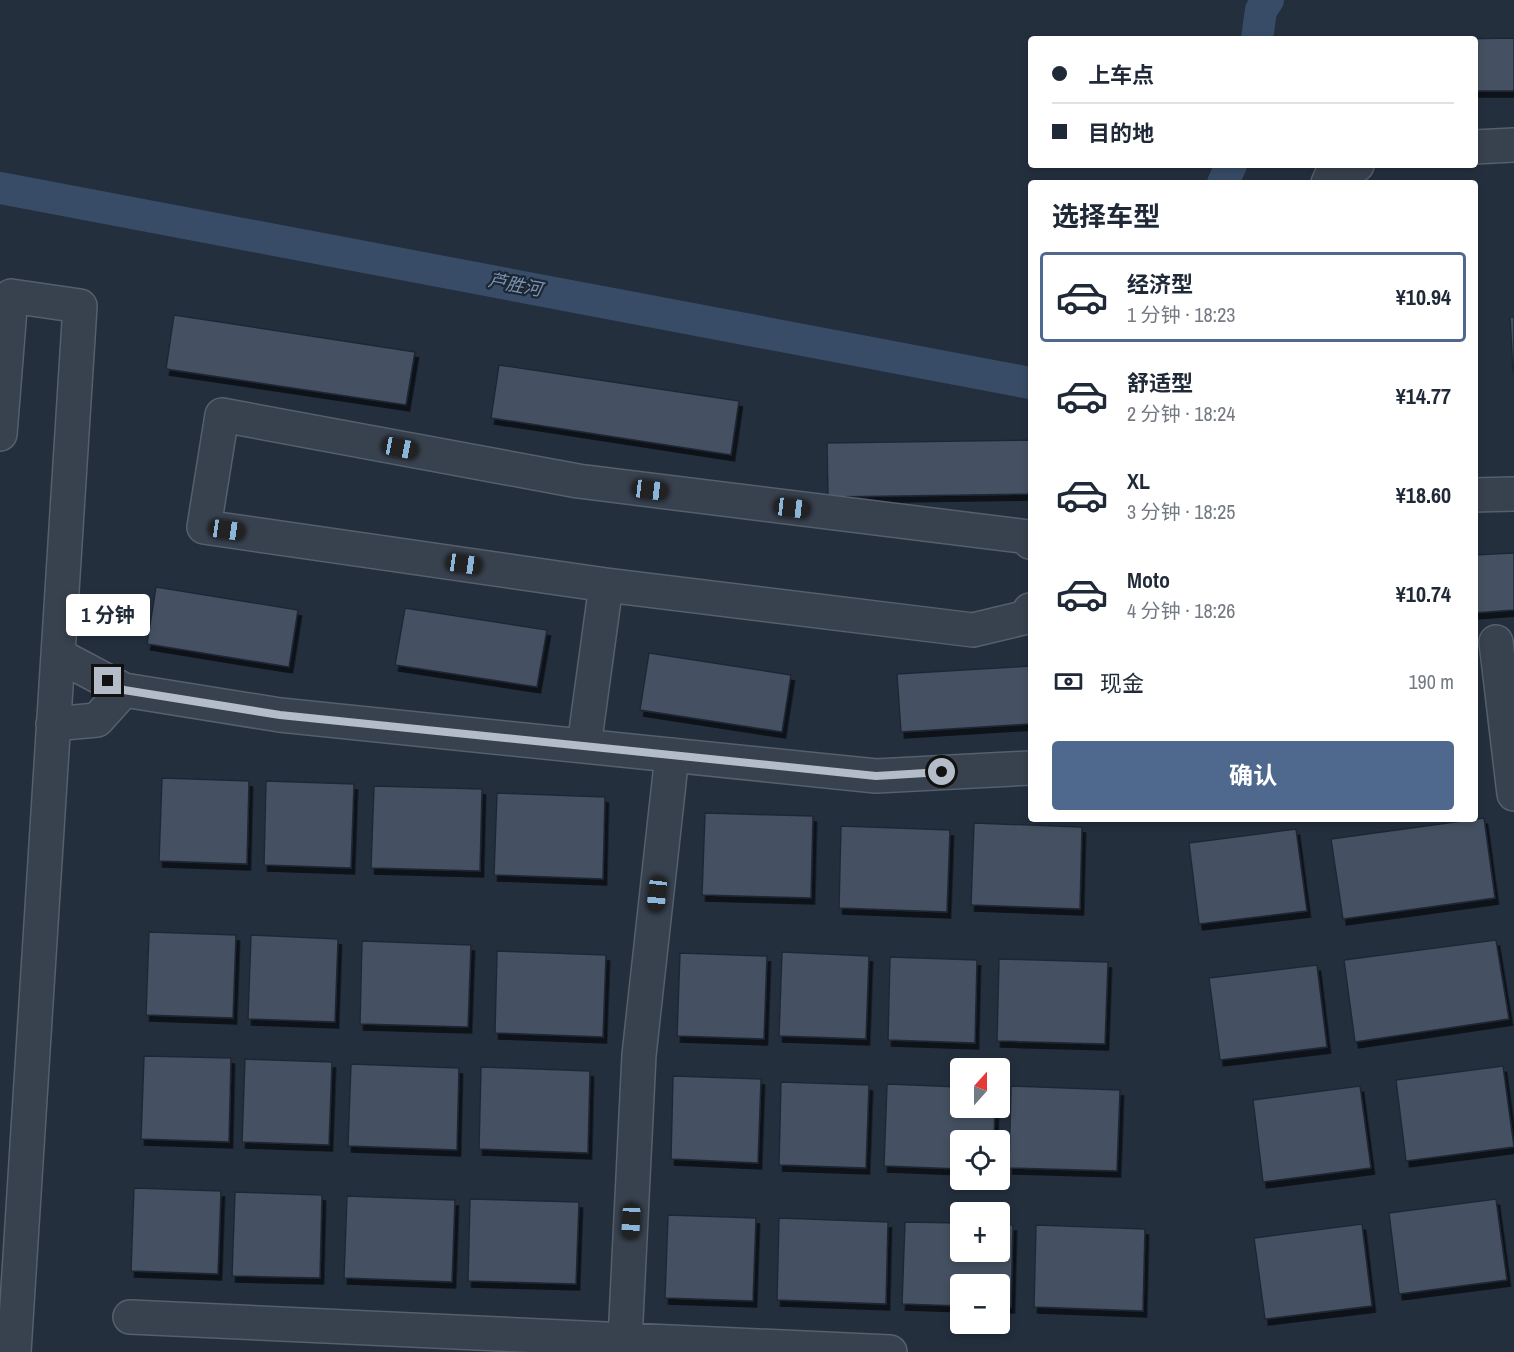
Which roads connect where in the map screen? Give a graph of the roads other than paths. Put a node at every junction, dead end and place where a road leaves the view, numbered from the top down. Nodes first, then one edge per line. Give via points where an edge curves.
1 (1514, 145) edge
2 (1478, 147) edge
3 (1349, 168) edge
4 (1329, 180) edge
5 (0, 434) edge
6 (1514, 494) edge
7 (1478, 495) edge
8 (1028, 537) edge
9 (606, 585) junction
10 (1028, 615) edge
11 (1495, 642) edge
12 (58, 655) junction
13 (124, 690) junction
14 (53, 724) junction
15 (584, 747) junction
16 (672, 755) junction
17 (1028, 768) edge
18 (1514, 794) edge
19 (130, 1317) dead end
20 (625, 1340) junction
21 (14, 1352) edge
22 (890, 1352) edge

1 - 2 street
3 - 4 street via 1332,174
5 - 12 street via 11,296 80,306
6 - 7 street
8 - 9 street via 578,481 222,415 204,527
9 - 10 street via 973,630
9 - 15 street
11 - 18 street
12 - 13 street
12 - 14 street
13 - 14 street via 97,720
13 - 15 street via 280,715
14 - 21 street
15 - 16 street
16 - 17 street via 876,776
16 - 20 street via 639,1055
19 - 20 street
20 - 22 street

